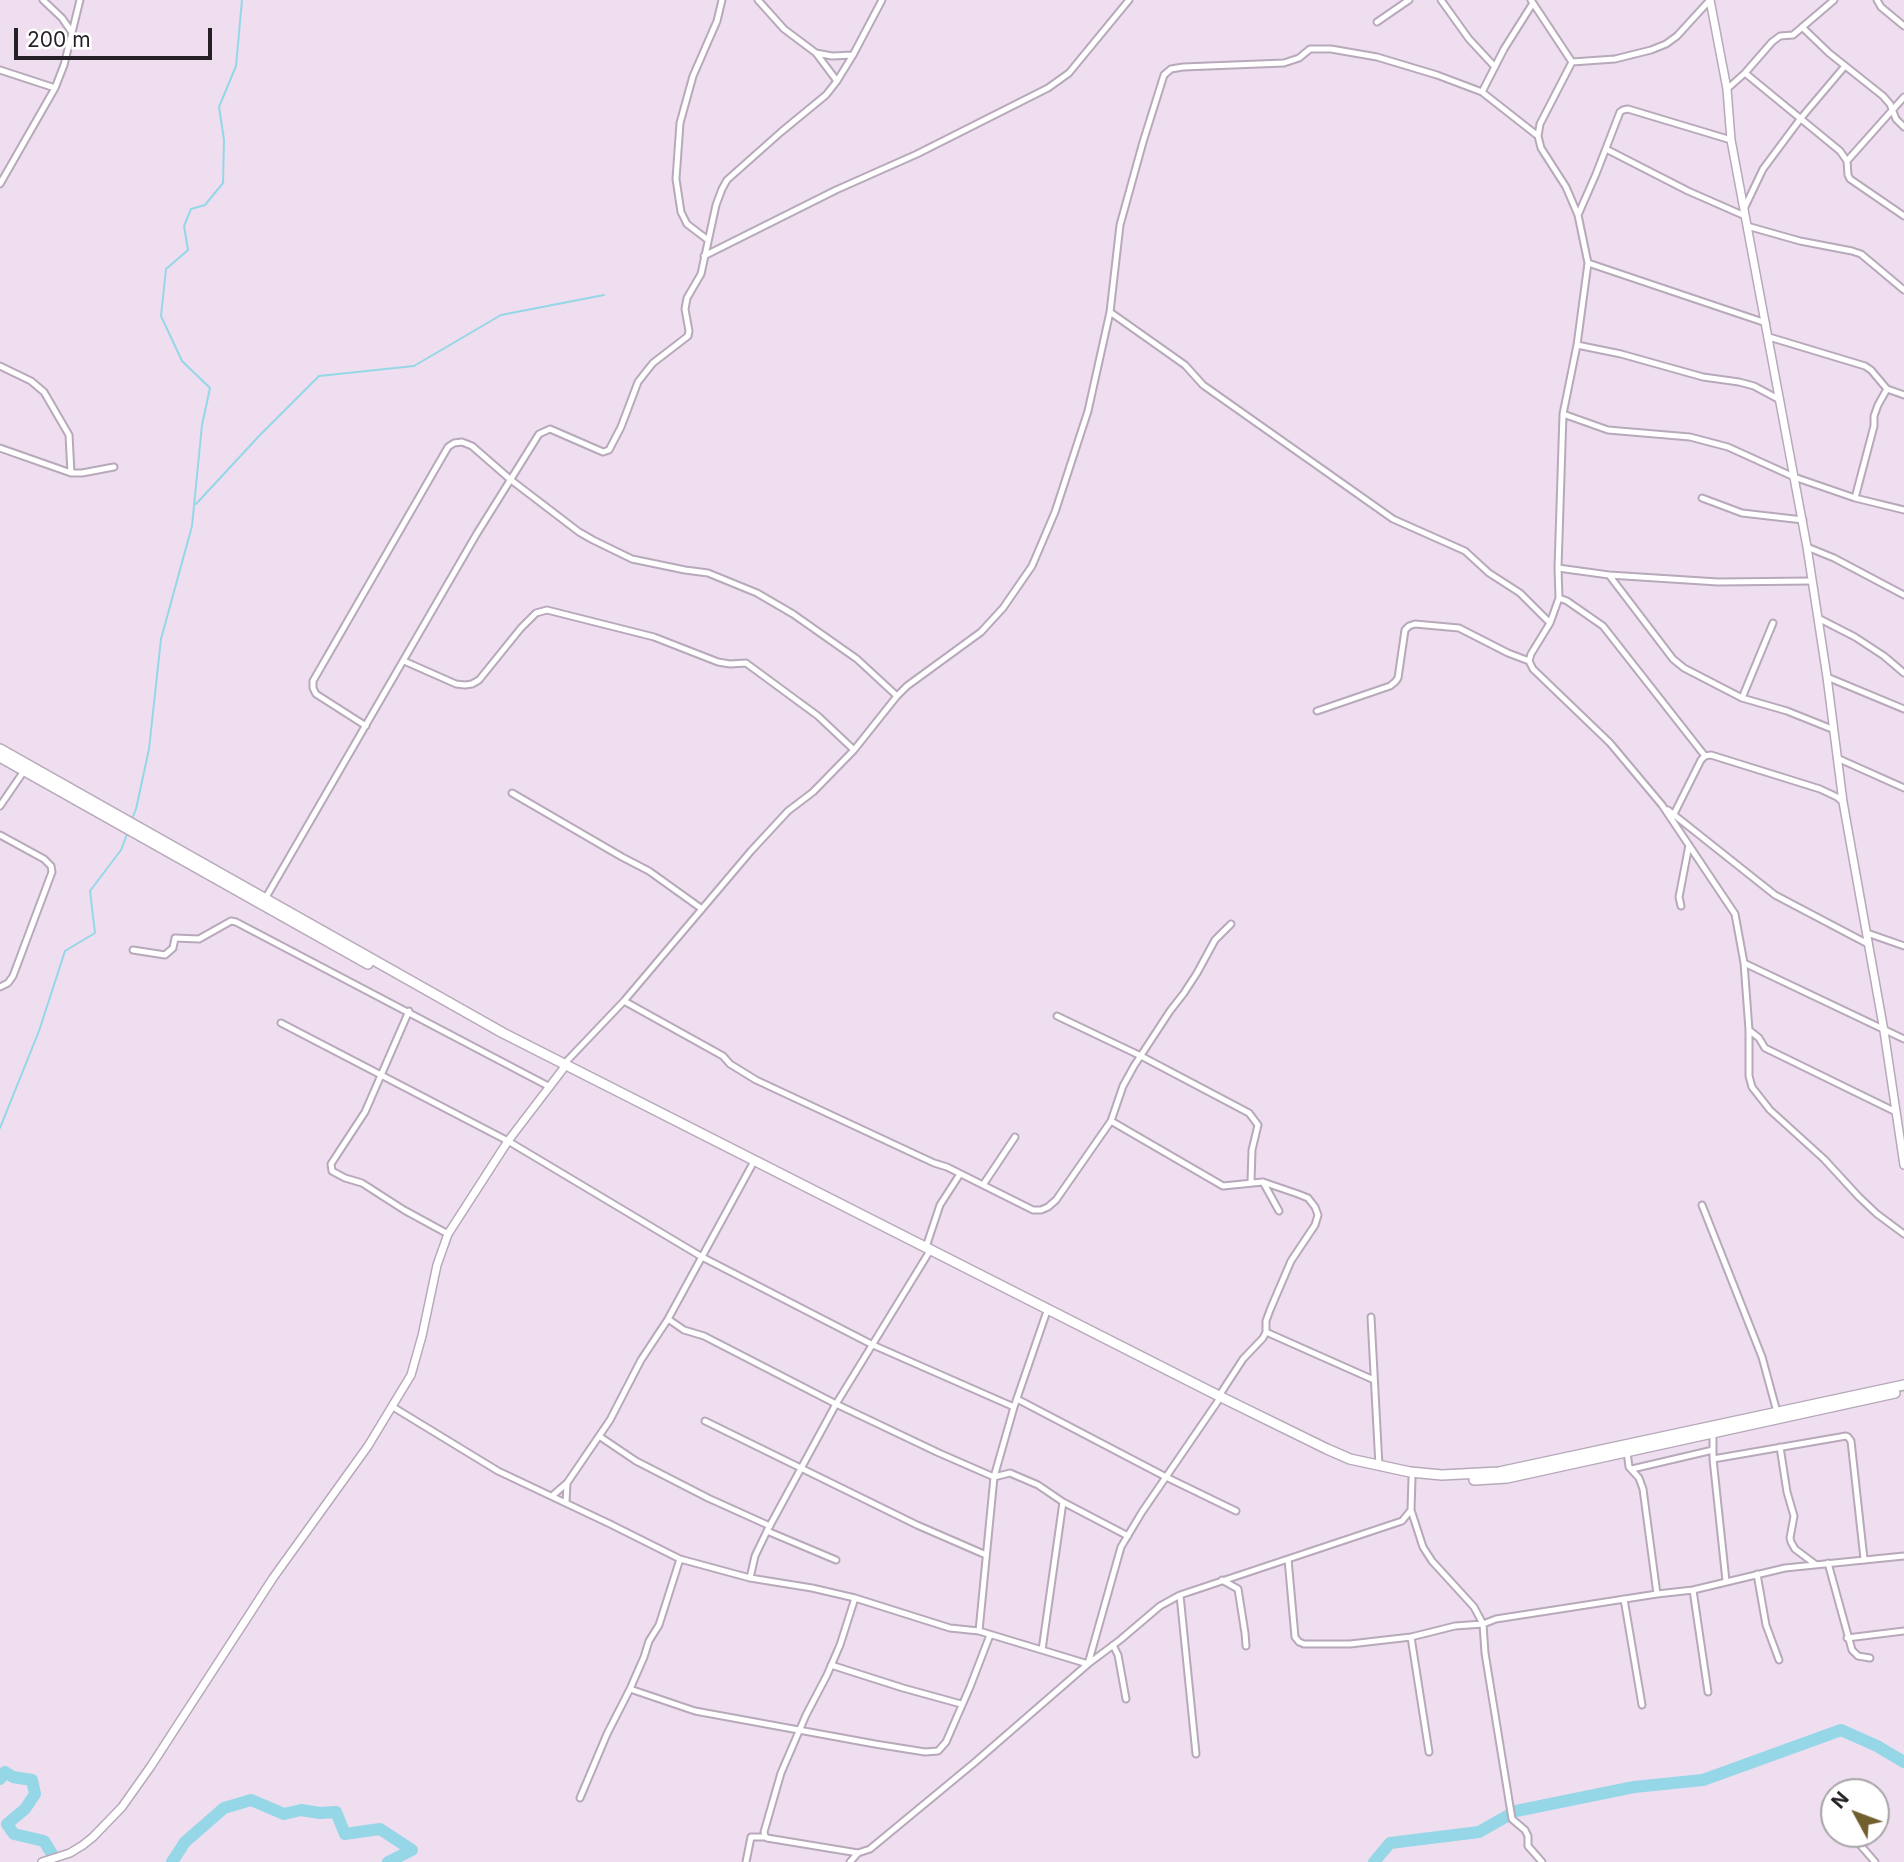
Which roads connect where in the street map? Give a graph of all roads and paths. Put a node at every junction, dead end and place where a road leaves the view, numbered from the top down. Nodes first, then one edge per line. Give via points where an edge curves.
1 (43, 0) edge
2 (80, 0) edge
3 (722, 0) edge
4 (758, 0) edge
5 (882, 0) edge
6 (1129, 0) edge
7 (1409, 0) edge
8 (1441, 0) edge
9 (1833, 0) edge
10 (1532, 1) edge
11 (1710, 1) edge
12 (1877, 1) edge
13 (1377, 22) dead end
14 (1904, 26) edge
15 (1802, 27) junction
16 (72, 32) junction
17 (816, 53) junction
18 (853, 55) junction
19 (1572, 62) junction
20 (1845, 66) junction
21 (1495, 67) junction
22 (0, 70) edge
23 (1745, 73) junction
24 (837, 81) junction
25 (55, 88) junction
26 (1727, 89) junction
27 (1482, 92) junction
28 (1904, 97) edge
29 (1893, 111) junction
30 (1801, 118) junction
31 (1904, 127) edge
32 (1538, 136) junction
33 (1731, 140) junction
34 (1606, 149) junction
35 (1847, 161) junction
36 (0, 184) edge
37 (1745, 212) junction
38 (1578, 215) junction
39 (1904, 216) edge
40 (1747, 226) junction
41 (708, 240) junction
42 (704, 256) junction
43 (1588, 263) junction
44 (1904, 290) edge
45 (1110, 312) junction
46 (1766, 323) junction
47 (1769, 337) junction
48 (1577, 345) junction
49 (0, 366) edge
50 (1887, 389) junction
51 (1904, 395) edge
52 (1780, 400) junction
53 (1563, 414) junction
54 (0, 448) edge
55 (114, 467) dead end
56 (71, 472) junction
57 (1794, 478) junction
58 (510, 480) junction
59 (1702, 498) dead end
60 (1855, 498) junction
61 (1904, 510) edge
62 (1803, 520) junction
63 (1807, 547) junction
64 (1558, 568) junction
65 (1609, 575) junction
66 (1812, 581) junction
67 (1904, 595) edge
68 (1559, 598) junction
69 (1818, 618) junction
70 (1550, 623) junction
71 (1773, 623) dead end
72 (404, 661) junction
73 (1529, 661) junction
74 (1904, 673) edge
75 (1827, 677) junction
76 (897, 696) junction
77 (1742, 698) junction
78 (1904, 709) edge
79 (1317, 711) dead end
80 (366, 726) junction
81 (1832, 729) junction
82 (0, 749) edge
83 (854, 750) junction
84 (1705, 756) junction
85 (0, 757) edge
86 (1837, 758) junction
87 (24, 771) junction
88 (1904, 788) edge
89 (512, 793) dead end
90 (1843, 802) junction
91 (1662, 805) junction
92 (0, 806) edge
93 (1674, 814) junction
94 (0, 835) edge
95 (1689, 845) junction
96 (265, 899) junction
97 (1681, 906) dead end
98 (702, 909) junction
99 (1231, 924) dead end
100 (1867, 933) junction
101 (1868, 944) junction
102 (1904, 946) edge
103 (133, 950) dead end
104 (1744, 963) junction
105 (0, 987) edge
106 (624, 1001) junction
107 (409, 1011) junction
108 (1057, 1016) dead end
109 (281, 1023) dead end
110 (1749, 1030) junction
111 (1884, 1031) junction
112 (1904, 1039) edge
113 (1141, 1056) junction
114 (564, 1066) junction
115 (380, 1074) junction
116 (550, 1087) junction
117 (1899, 1118) edge
118 (1111, 1121) junction
119 (1015, 1138) dead end
120 (508, 1140) junction
121 (752, 1165) junction
122 (1904, 1165) edge
123 (960, 1174) junction
124 (784, 1178) junction
125 (1251, 1182) junction
126 (1263, 1182) junction
127 (982, 1185) junction
128 (1702, 1205) dead end
129 (1279, 1211) dead end
130 (448, 1234) junction
131 (1904, 1234) edge
132 (927, 1251) junction
133 (702, 1257) junction
134 (1046, 1314) junction
135 (1371, 1317) dead end
136 (668, 1319) junction
137 (1266, 1332) junction
138 (873, 1345) junction
139 (1374, 1380) junction
140 (1904, 1385) edge
141 (1904, 1391) edge
142 (1218, 1398) junction
143 (1017, 1399) junction
144 (1836, 1403) junction
145 (836, 1404) junction
146 (393, 1407) junction
147 (1014, 1407) junction
148 (1777, 1412) junction
149 (705, 1421) dead end
150 (1713, 1433) junction
151 (599, 1436) junction
152 (1780, 1447) junction
153 (1713, 1450) junction
154 (1627, 1452) junction
155 (1713, 1459) junction
156 (1378, 1466) junction
157 (802, 1468) junction
158 (1632, 1469) junction
159 (1166, 1477) junction
160 (994, 1478) junction
161 (1412, 1478) junction
162 (567, 1483) junction
163 (552, 1496) junction
164 (1063, 1502) junction
165 (566, 1503) junction
166 (1411, 1510) junction
167 (1236, 1511) dead end
168 (769, 1528) junction
169 (1128, 1535) junction
170 (985, 1555) junction
171 (1904, 1556) edge
172 (680, 1559) junction
173 (1288, 1559) junction
174 (1864, 1559) junction
175 (836, 1560) dead end
176 (1828, 1563) junction
177 (1816, 1565) junction
178 (1757, 1574) junction
179 (750, 1578) junction
180 (1222, 1580) junction
181 (1726, 1581) junction
182 (1693, 1590) junction
183 (1657, 1594) junction
184 (1180, 1595) junction
185 (855, 1598) junction
186 (1624, 1599) junction
187 (1483, 1624) junction
188 (979, 1631) junction
189 (1904, 1631) edge
190 (990, 1634) junction
191 (1411, 1637) junction
192 (1847, 1638) junction
193 (1113, 1645) junction
194 (1246, 1647) dead end
195 (1042, 1650) junction
196 (1870, 1658) dead end
197 (1779, 1660) dead end
198 (1088, 1664) junction
199 (831, 1665) junction
200 (630, 1689) junction
201 (1708, 1692) dead end
202 (1126, 1699) dead end
203 (961, 1704) junction
204 (1642, 1705) dead end
205 (800, 1729) junction
206 (1429, 1752) dead end
207 (1196, 1754) dead end
208 (580, 1798) dead end
209 (766, 1837) junction
210 (1863, 1848) edge
211 (858, 1853) junction
212 (42, 1862) edge
213 (746, 1862) edge
214 (850, 1862) edge
215 (1542, 1862) edge
216 (1875, 1862) edge

1 - 16 street
2 - 16 street
3 - 41 street via 692,76 680,123 676,180 687,224
4 - 17 street via 784,29
5 - 18 street
6 - 42 street via 1069,73 1048,88
7 - 13 street
8 - 21 street
9 - 15 street
10 - 19 street
10 - 21 street
11 - 19 street via 1667,44 1615,59
11 - 26 street
12 - 14 street
15 - 20 street
15 - 23 street via 1772,42
16 - 25 street
17 - 18 street
17 - 24 street
18 - 24 street
19 - 32 street
20 - 29 street via 1883,96
20 - 30 street
21 - 27 street
22 - 25 street
23 - 26 street
23 - 30 street
24 - 41 street via 727,180
25 - 36 street
26 - 33 street
27 - 32 street
27 - 45 street via 1377,57 1331,49 1310,49 1284,63 1171,69 1164,75 1119,225
28 - 29 street
29 - 31 street
29 - 35 street
30 - 35 street
30 - 37 street via 1763,169
32 - 38 street
33 - 34 street via 1628,109 1620,112
33 - 37 street
34 - 37 street via 1688,191
34 - 38 street
35 - 39 street via 1850,179
37 - 40 street
38 - 43 street
40 - 44 street via 1861,254
40 - 46 street
41 - 42 street
42 - 58 street via 701,274 687,298 688,336 653,363 638,382 609,450 603,452 544,430
43 - 46 street
43 - 48 street
45 - 70 street via 1185,365 1203,385 1393,519 1465,551 1520,593
45 - 76 street via 1088,411 1032,566 981,632
46 - 47 street
47 - 50 street via 1865,366
47 - 52 street
48 - 52 street via 1754,386
48 - 53 street
49 - 56 street via 44,392 69,435
50 - 51 street
50 - 60 street via 1874,416
52 - 57 street
53 - 57 street via 1608,430 1690,437 1728,447
53 - 64 street
54 - 56 street
55 - 56 street
57 - 60 street
57 - 62 street
58 - 72 street
58 - 76 street via 579,531 632,559 708,573 757,593 858,659
58 - 80 street via 472,446 462,442 448,447 313,681 316,694
59 - 62 street via 1742,513
60 - 61 street
62 - 63 street
63 - 66 street
63 - 67 street
64 - 65 street
64 - 68 street
65 - 66 street via 1718,582
65 - 77 street via 1680,665
66 - 69 street
68 - 70 street
68 - 84 street via 1603,626
69 - 74 street via 1864,643
69 - 75 street
70 - 73 street
71 - 77 street
72 - 80 street
72 - 83 street via 456,684 472,684 536,613 547,610 654,637 718,662 746,663 818,716
73 - 79 street via 1459,628 1409,625 1398,678 1390,687
73 - 91 street via 1610,743
75 - 78 street
75 - 81 street
76 - 83 street
77 - 81 street
80 - 96 street
81 - 86 street
82 - 96 main road
83 - 98 street via 788,811
84 - 90 street via 1820,789
84 - 93 street
85 - 87 main road
86 - 88 street
86 - 90 street
87 - 92 street
87 - 114 main road via 489,1031
89 - 98 street via 649,871
90 - 100 street
91 - 93 street
91 - 95 street
93 - 101 street via 1775,895
94 - 105 street via 44,859 52,872 13,976
95 - 97 street
95 - 104 street via 1735,914
96 - 114 main road
98 - 106 street
99 - 113 street via 1215,940
100 - 101 street
100 - 102 street
101 - 111 street
103 - 107 street via 165,955 175,938 199,939 236,922
104 - 110 street
104 - 111 street
106 - 114 street
106 - 123 street via 723,1056 756,1080
107 - 115 street
107 - 116 street
108 - 113 street
109 - 115 street
110 - 117 street via 1765,1048
110 - 131 street via 1752,1087 1858,1197
111 - 112 street
111 - 117 street
113 - 118 street
113 - 125 street via 1249,1113 1258,1125
114 - 116 street
114 - 121 main road
114 - 124 main road
115 - 120 street
115 - 130 street via 365,1112 331,1164 332,1171 362,1183
116 - 120 street
117 - 122 street
118 - 125 street via 1223,1186
118 - 127 street via 1048,1207 1032,1210
119 - 127 street
120 - 130 street
120 - 133 street
121 - 124 main road
121 - 133 street
123 - 127 street
123 - 132 street via 940,1205
124 - 132 main road
125 - 126 street
126 - 129 street
126 - 137 street via 1308,1198 1318,1215 1291,1261 1266,1321
128 - 148 street via 1762,1357
130 - 146 street via 411,1375
132 - 134 main road
132 - 138 street
132 - 142 main road
133 - 136 street
133 - 138 street
134 - 142 main road
134 - 143 street
135 - 139 street
136 - 145 street
136 - 151 street
137 - 139 street
137 - 142 street
138 - 145 street
138 - 147 street
139 - 156 street
140 - 144 main road
141 - 144 main road
142 - 156 main road via 1350,1459
142 - 159 street
142 - 161 main road via 1325,1454
143 - 147 street
143 - 159 street
144 - 148 main road
144 - 150 main road
145 - 157 street
145 - 160 street
146 - 163 street via 498,1471
146 - 212 street via 122,1807 83,1845
147 - 160 street
148 - 156 main road via 1499,1472 1442,1475
149 - 157 street
150 - 153 street
150 - 154 main road
151 - 162 street
151 - 168 street via 636,1461
152 - 155 street
152 - 174 street via 1848,1437
152 - 177 street via 1794,1516 1791,1542
153 - 155 street
153 - 158 street
154 - 158 street
154 - 161 main road via 1507,1478
155 - 181 street
157 - 168 street
157 - 170 street
158 - 183 street via 1643,1489
159 - 167 street
159 - 169 street
160 - 164 street via 1010,1473
160 - 170 street
161 - 166 street
162 - 163 street
162 - 165 street
163 - 165 street
164 - 169 street
164 - 195 street
165 - 172 street
166 - 173 street via 1402,1521
166 - 187 street via 1432,1561 1474,1607
168 - 175 street
168 - 179 street
169 - 198 street
170 - 188 street
171 - 174 street
172 - 179 street
172 - 200 street via 659,1625
173 - 180 street
173 - 191 street via 1299,1642 1350,1644
174 - 176 street
176 - 177 street
176 - 192 street
177 - 178 street
178 - 181 street
178 - 197 street via 1766,1625
179 - 185 street
180 - 184 street
180 - 194 street via 1238,1589
181 - 182 street
182 - 183 street
182 - 201 street
183 - 186 street
184 - 193 street
184 - 207 street
185 - 188 street via 950,1628
185 - 199 street
186 - 187 street
186 - 204 street
187 - 191 street
187 - 215 street via 1512,1819 1525,1830 1528,1846
188 - 190 street
189 - 192 street
190 - 195 street
190 - 203 street
191 - 206 street
192 - 196 street via 1858,1656
193 - 198 street
193 - 202 street
195 - 198 street
198 - 211 street via 880,1842
199 - 203 street
199 - 205 street
200 - 205 street via 695,1710
200 - 208 street
203 - 205 street via 938,1751
205 - 209 street via 775,1793
209 - 211 street
209 - 213 street via 751,1837
210 - 216 street
211 - 214 street

